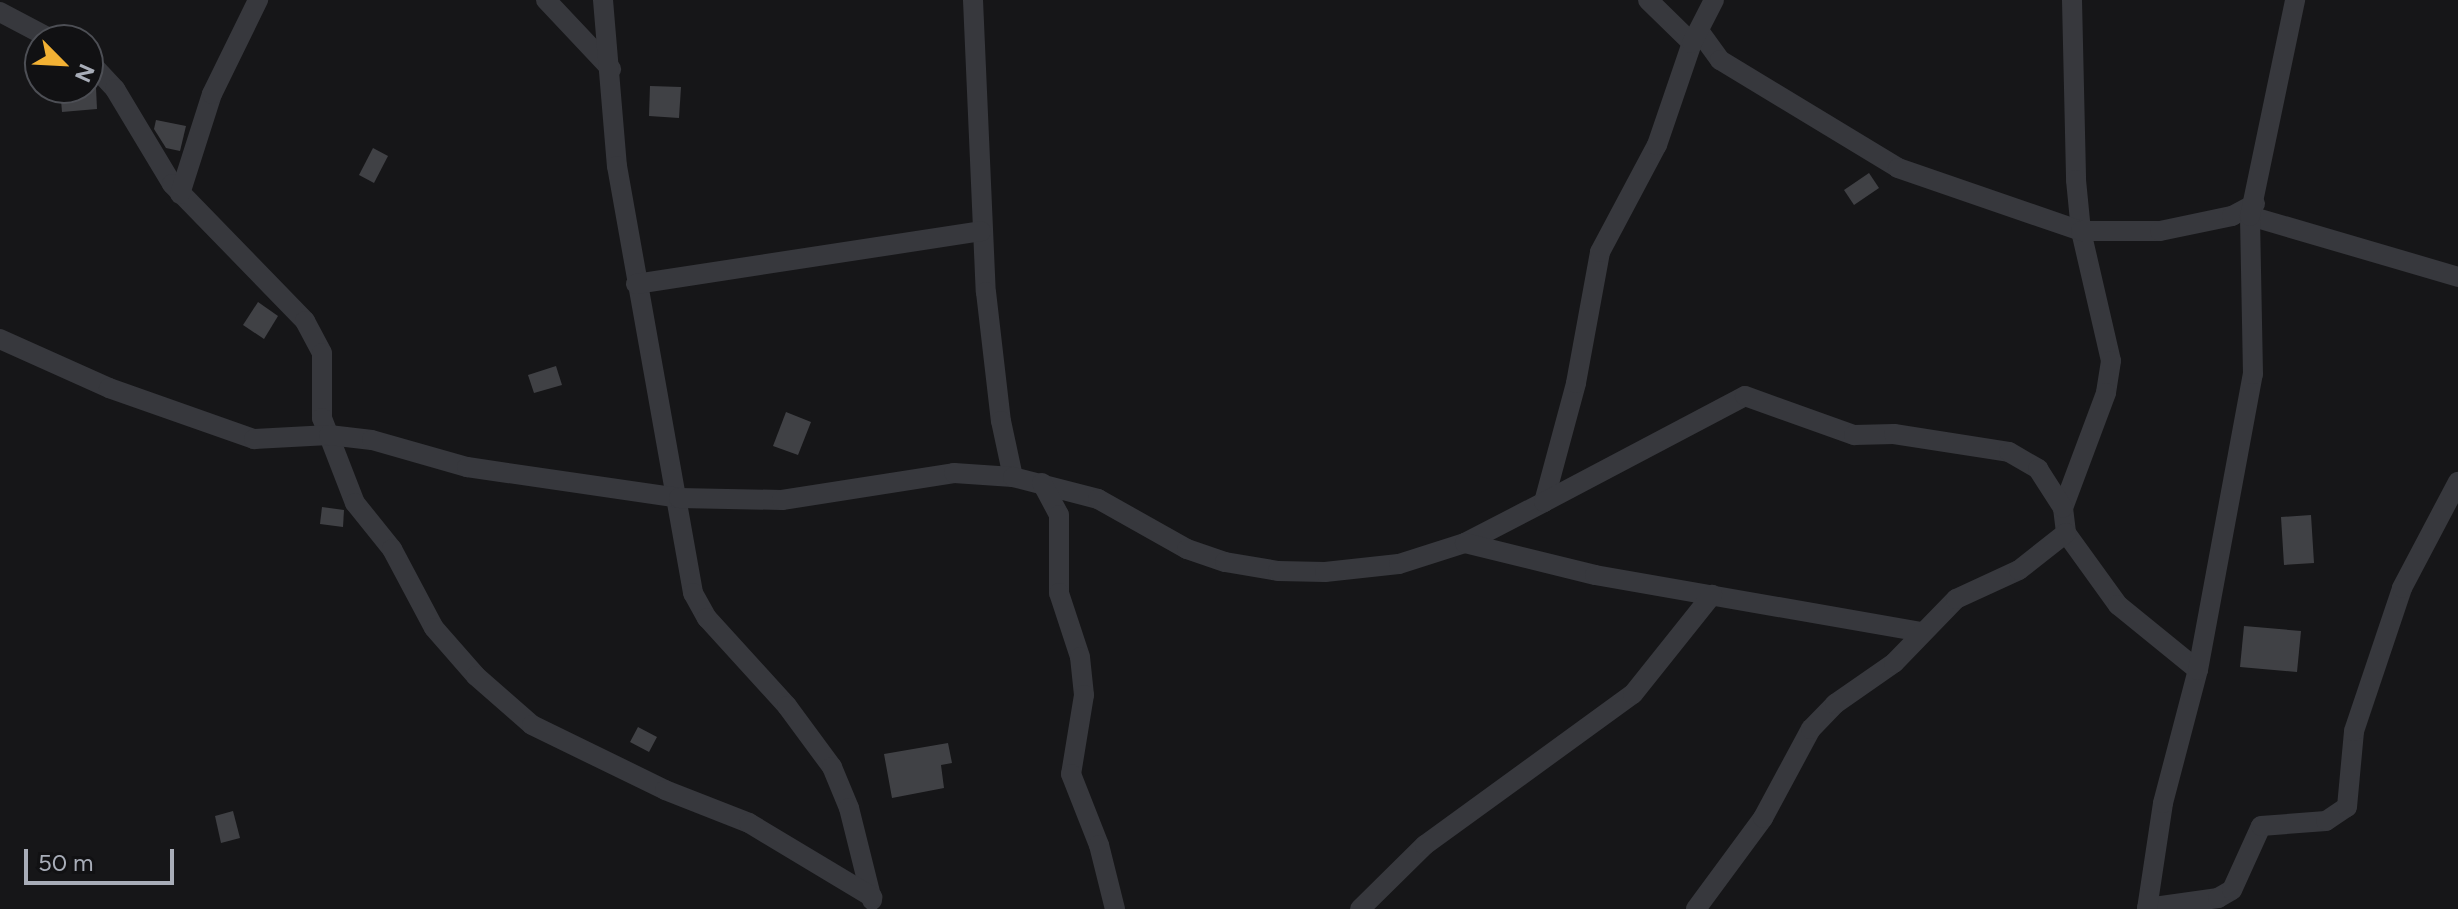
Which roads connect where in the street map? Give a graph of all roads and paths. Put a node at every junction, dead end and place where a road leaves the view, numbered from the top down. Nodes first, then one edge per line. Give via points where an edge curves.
1 (258, 0) edge
2 (546, 0) edge
3 (603, 0) edge
4 (973, 0) edge
5 (1648, 0) edge
6 (1714, 0) edge
7 (2072, 0) edge
8 (2295, 0) edge
9 (0, 12) edge
10 (24, 25) edge
11 (1695, 37) junction
12 (611, 69) junction
13 (104, 77) edge
14 (180, 194) junction
15 (2252, 210) junction
16 (981, 231) junction
17 (2081, 231) junction
18 (2458, 277) edge
19 (636, 284) junction
20 (0, 339) edge
21 (329, 435) junction
22 (1013, 477) junction
23 (2458, 482) edge
24 (1042, 483) junction
25 (679, 498) junction
26 (1544, 502) junction
27 (2063, 508) junction
28 (2066, 533) junction
29 (1465, 543) junction
30 (1712, 595) junction
31 (1920, 632) junction
32 (2198, 670) junction
33 (873, 903) edge
34 (1115, 909) edge
35 (1360, 909) edge
36 (1696, 909) edge
37 (2147, 909) edge

1 - 14 street via 212,94
2 - 12 street
3 - 12 street
4 - 16 street
5 - 11 street
6 - 11 street
7 - 17 street
8 - 15 street
9 - 10 street
11 - 17 street via 1720,60 1898,168
11 - 26 street via 1657,145 1600,252 1576,383
12 - 19 street via 617,166
13 - 14 street
14 - 21 street via 305,321 322,353 321,410
15 - 17 street via 2160,231
15 - 18 street
15 - 32 street via 2253,374
16 - 19 street
16 - 22 street via 995,382
17 - 27 street via 2111,361 2106,393
19 - 25 street
20 - 21 street via 109,388 254,439
21 - 25 street via 372,440 467,467
21 - 33 street via 355,503 392,549 434,628 476,676 532,725 803,851
22 - 24 street
22 - 25 street via 954,473 782,500
23 - 37 street via 2402,588 2354,731 2347,807 2326,821 2261,826 2239,879 2218,898
24 - 29 street via 1098,499 1187,549 1278,571 1399,564
24 - 34 street via 1059,515 1059,593 1080,657 1084,695 1071,774 1099,845
25 - 33 street via 693,593 707,618 787,706 832,767
26 - 27 street via 1745,396 1854,435 1894,434 2009,452 2038,469
26 - 29 street
27 - 28 street
28 - 31 street via 2019,570 1956,599
28 - 32 street via 2118,605
29 - 30 street via 1595,575
30 - 31 street
30 - 35 street via 1633,694 1425,845
31 - 36 street via 1894,663 1835,704 1811,729 1763,818
32 - 37 street via 2163,803

